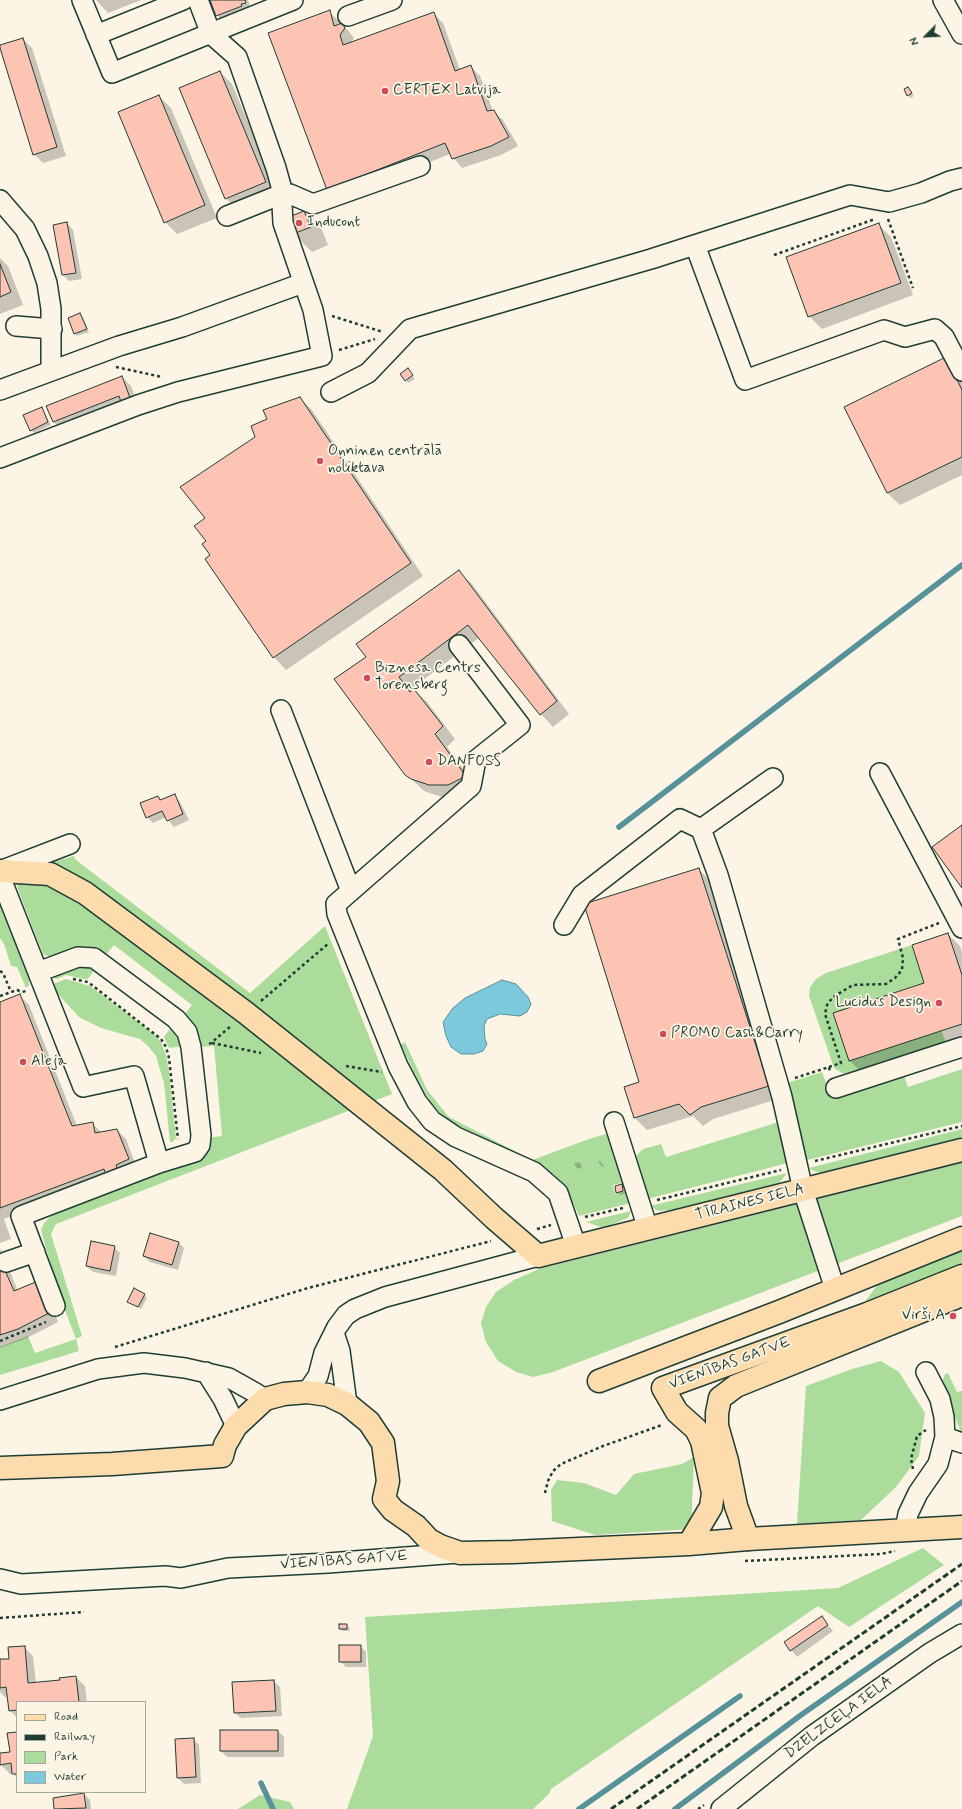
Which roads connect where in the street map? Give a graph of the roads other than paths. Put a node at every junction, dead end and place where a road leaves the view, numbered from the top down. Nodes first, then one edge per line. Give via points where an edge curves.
1 (82, 0) edge
2 (184, 0) edge
3 (198, 0) edge
4 (293, 0) edge
5 (392, 0) edge
6 (943, 0) edge
7 (348, 16) dead end
8 (211, 34) junction
9 (962, 34) edge
10 (96, 35) junction
11 (420, 166) dead end
12 (962, 178) edge
13 (282, 194) junction
14 (0, 200) edge
15 (227, 216) dead end
16 (695, 245) junction
17 (303, 283) junction
18 (16, 326) dead end
19 (52, 328) junction
20 (51, 370) junction
21 (962, 371) edge
22 (0, 390) edge
23 (330, 392) dead end
24 (0, 458) edge
25 (459, 645) dead end
26 (281, 710) dead end
27 (880, 773) dead end
28 (773, 778) dead end
29 (701, 829) junction
30 (70, 844) dead end
31 (0, 871) edge
32 (0, 876) edge
33 (351, 891) junction
34 (959, 922) edge
35 (564, 925) dead end
36 (41, 979) junction
37 (962, 1047) edge
38 (836, 1088) road end
39 (614, 1122) dead end
40 (962, 1150) edge
41 (159, 1163) junction
42 (803, 1190) junction
43 (648, 1228) junction
44 (962, 1238) edge
45 (576, 1246) junction
46 (35, 1252) junction
47 (538, 1256) junction
48 (6, 1262) dead end
49 (962, 1276) edge
50 (835, 1289) junction
51 (962, 1295) edge
52 (55, 1306) road end
53 (334, 1333) junction
54 (206, 1372) junction
55 (926, 1372) dead end
56 (599, 1381) dead end
57 (307, 1392) junction
58 (265, 1399) junction
59 (0, 1400) edge
60 (347, 1404) junction
61 (236, 1426) junction
62 (954, 1440) edge
63 (0, 1468) edge
64 (962, 1527) edge
65 (905, 1530) junction
66 (748, 1539) junction
67 (689, 1544) junction
68 (460, 1552) junction
69 (0, 1579) edge
70 (962, 1634) edge
71 (721, 1809) edge

1 - 10 street
2 - 10 street
3 - 8 street
4 - 8 street
5 - 7 street
6 - 9 street
8 - 10 street via 112,73
8 - 13 street via 237,57 276,168
11 - 13 street via 313,204 290,194
12 - 16 street via 889,202 850,195
13 - 15 street
13 - 17 street via 283,223
14 - 19 street via 25,229 38,256 48,284
16 - 21 street via 745,380 884,330 905,337 935,329 944,337
16 - 23 street via 410,329 368,373
17 - 20 street via 182,327
17 - 24 street via 313,310 322,356 165,396
18 - 19 street
19 - 20 street
20 - 22 street
25 - 33 street via 520,725 476,760 471,786
26 - 33 street
27 - 34 street
28 - 29 street
29 - 35 street via 680,819 582,895
29 - 42 street via 718,875 778,1083
30 - 31 street
31 - 47 main road via 50,874 85,893 265,1028 443,1170
32 - 36 street
33 - 45 street via 336,904 337,914 403,1077 417,1102 432,1121 456,1136 534,1172 558,1193
36 - 41 street via 83,1087 134,1076
36 - 41 street via 78,957 94,958 176,1019 187,1032 191,1046 200,1145 195,1152
37 - 38 street
39 - 43 street
40 - 42 main road, TĪRAINES IELA
41 - 46 street via 21,1216
42 - 43 main road, TĪRAINES IELA
42 - 50 street
43 - 45 main road, TĪRAINES IELA
44 - 50 main road, VIENĪBAS GATVE
45 - 47 main road, TĪRAINES IELA
46 - 48 street
46 - 52 street
47 - 53 street via 385,1297 346,1315
49 - 67 main road, VIENĪBAS GATVE via 867,1314 663,1388 677,1412 696,1429 702,1441 713,1492 711,1507
50 - 56 main road, VIENĪBAS GATVE
51 - 66 main road, VIENĪBAS GATVE via 736,1386 720,1398 716,1413 717,1426 736,1506
53 - 57 street via 324,1353 318,1376
53 - 60 street via 340,1350
54 - 58 street via 228,1378
54 - 59 street via 144,1363 98,1369
54 - 61 street
55 - 62 street via 940,1399 944,1417
57 - 58 main road
57 - 60 main road via 328,1395
58 - 61 main road
60 - 68 main road via 369,1422 383,1443 388,1481 384,1499 393,1510 416,1526 429,1540
61 - 63 main road via 222,1456 112,1464
62 - 65 street via 918,1493 908,1514
64 - 65 main road, VIENĪBAS GATVE
65 - 66 main road, VIENĪBAS GATVE
66 - 67 main road, VIENĪBAS GATVE
67 - 68 main road, VIENĪBAS GATVE via 550,1551
68 - 69 street, VIENĪBAS GATVE via 228,1568 181,1578 21,1584
70 - 71 street, DZELZCEĻA IELA via 930,1653 812,1736

